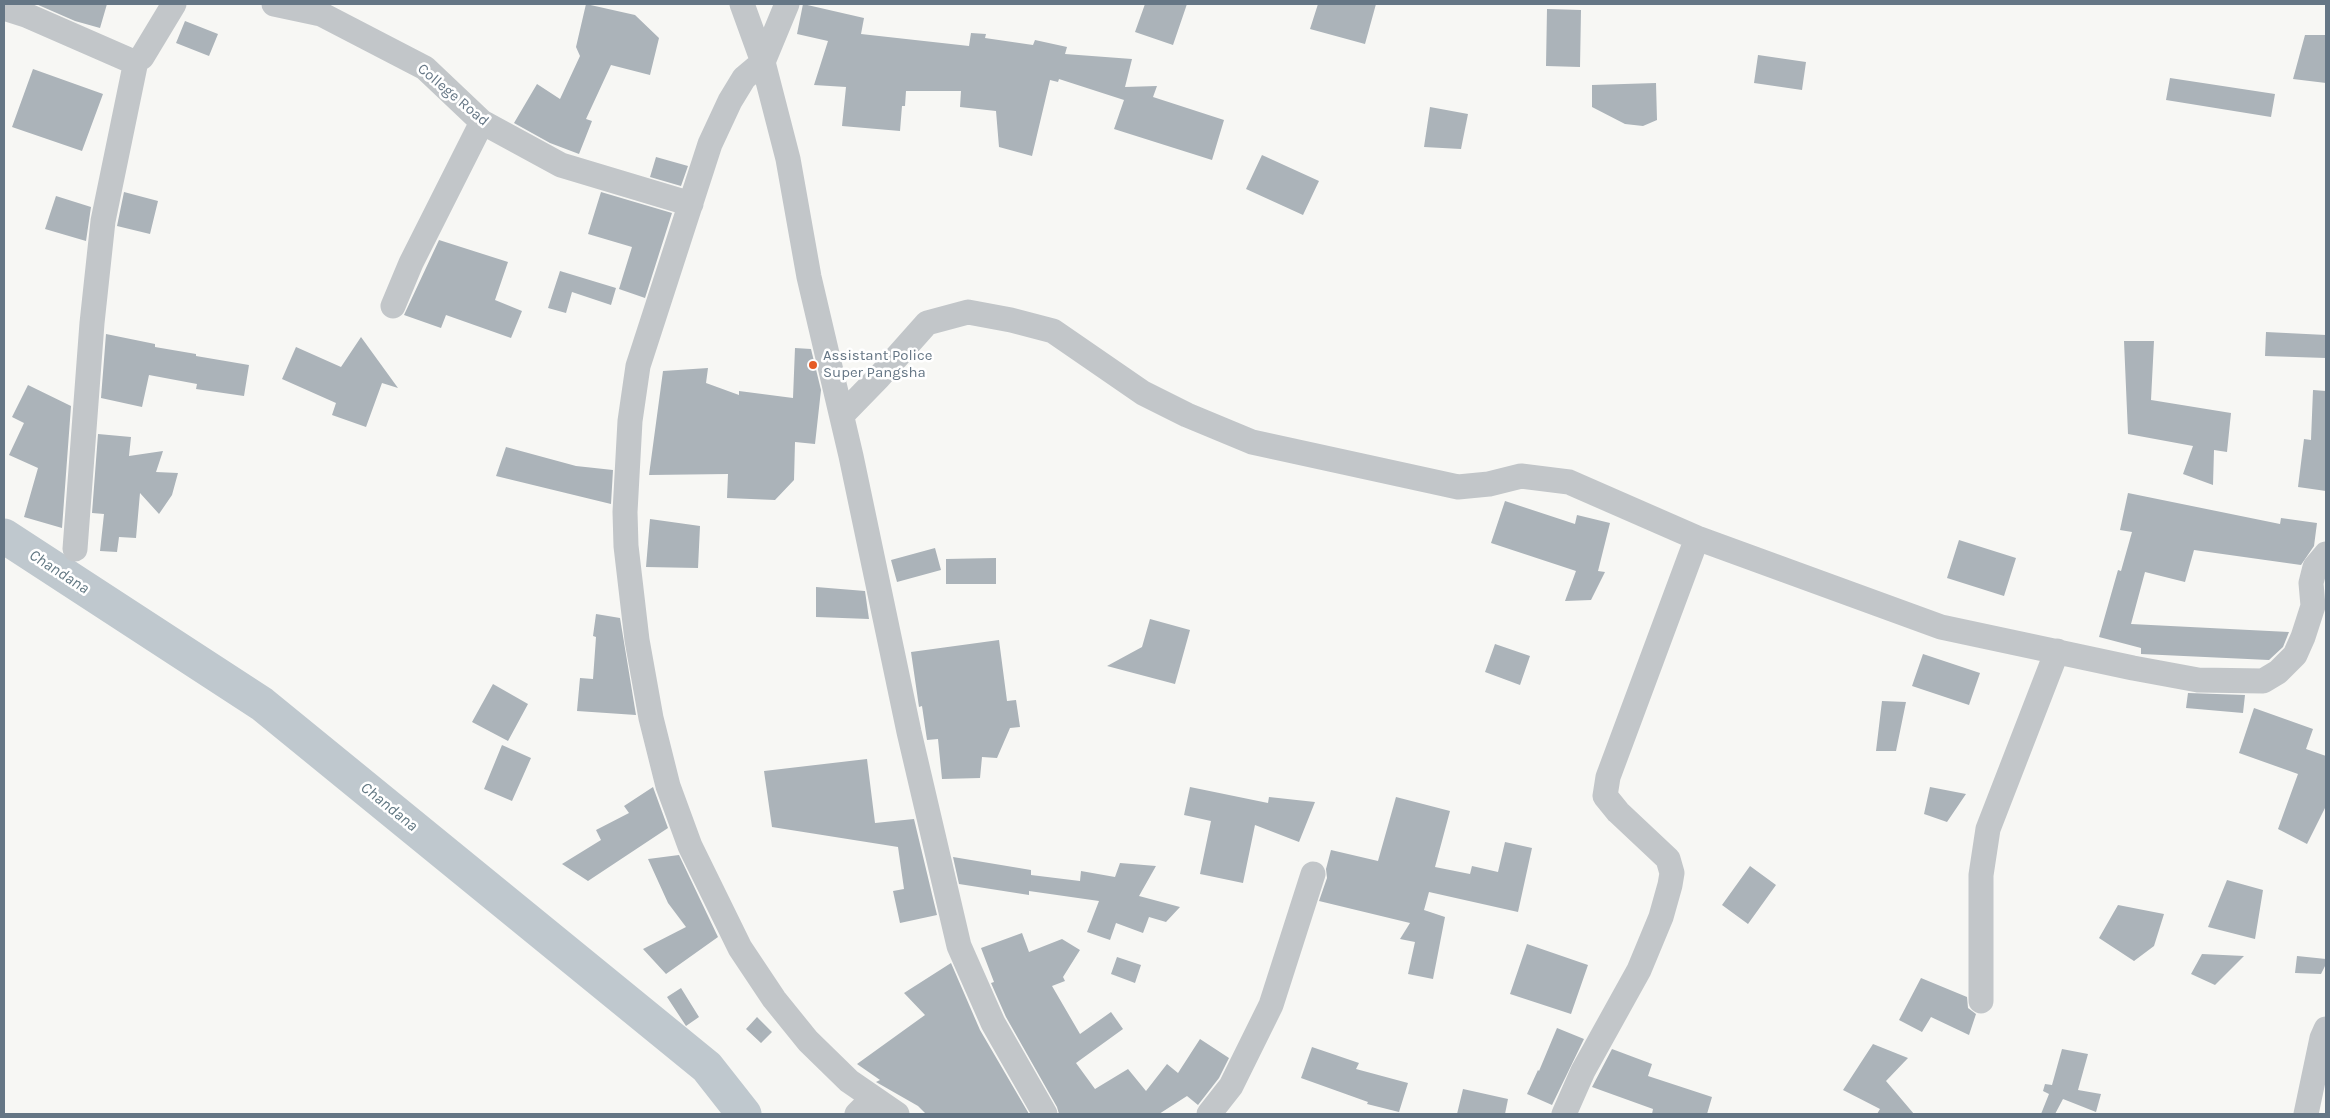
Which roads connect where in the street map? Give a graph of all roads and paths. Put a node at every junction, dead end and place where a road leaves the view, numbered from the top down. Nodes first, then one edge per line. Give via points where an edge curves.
1 (174, 4) edge
2 (274, 4) edge
3 (742, 4) edge
4 (787, 4) edge
5 (19, 9) edge
6 (136, 61) junction
7 (763, 62) junction
8 (482, 122) junction
9 (691, 204) junction
10 (393, 306) dead end
11 (842, 415) junction
12 (1697, 538) junction
13 (75, 549) dead end
14 (2326, 554) edge
15 (2058, 652) junction
16 (1312, 874) dead end
17 (1982, 1001) dead end
18 (2326, 1029) edge
19 (865, 1106) edge
20 (898, 1114) edge
21 (1045, 1114) edge
22 (1209, 1114) edge
23 (1564, 1114) edge
24 (2306, 1114) edge

1 - 6 street via 142,57
2 - 8 street, College Road via 321,14 426,68
3 - 7 street
4 - 7 street
5 - 6 street
6 - 13 street via 103,221
7 - 9 street via 744,78 730,101 710,144
7 - 11 street via 788,159 809,277
8 - 9 street, College Road via 561,165
8 - 10 street via 411,263
9 - 19 street via 638,366 630,421 626,546 637,640 652,718 668,786 690,846 740,948 774,999 808,1041 849,1081
11 - 12 street via 927,323 968,312 1053,331 1143,393 1252,442 1458,487 1521,476 1569,482
11 - 21 street via 909,732 959,946 993,1022
12 - 15 street via 1941,626
12 - 23 street via 1608,777 1605,796 1668,859 1672,873 1670,885 1639,970 1583,1071
14 - 15 street via 2315,566 2311,583 2313,606 2295,655 2263,681 2198,680
15 - 17 street via 1988,829 1981,875
16 - 22 street via 1271,1005 1232,1086
18 - 24 street
19 - 20 street

